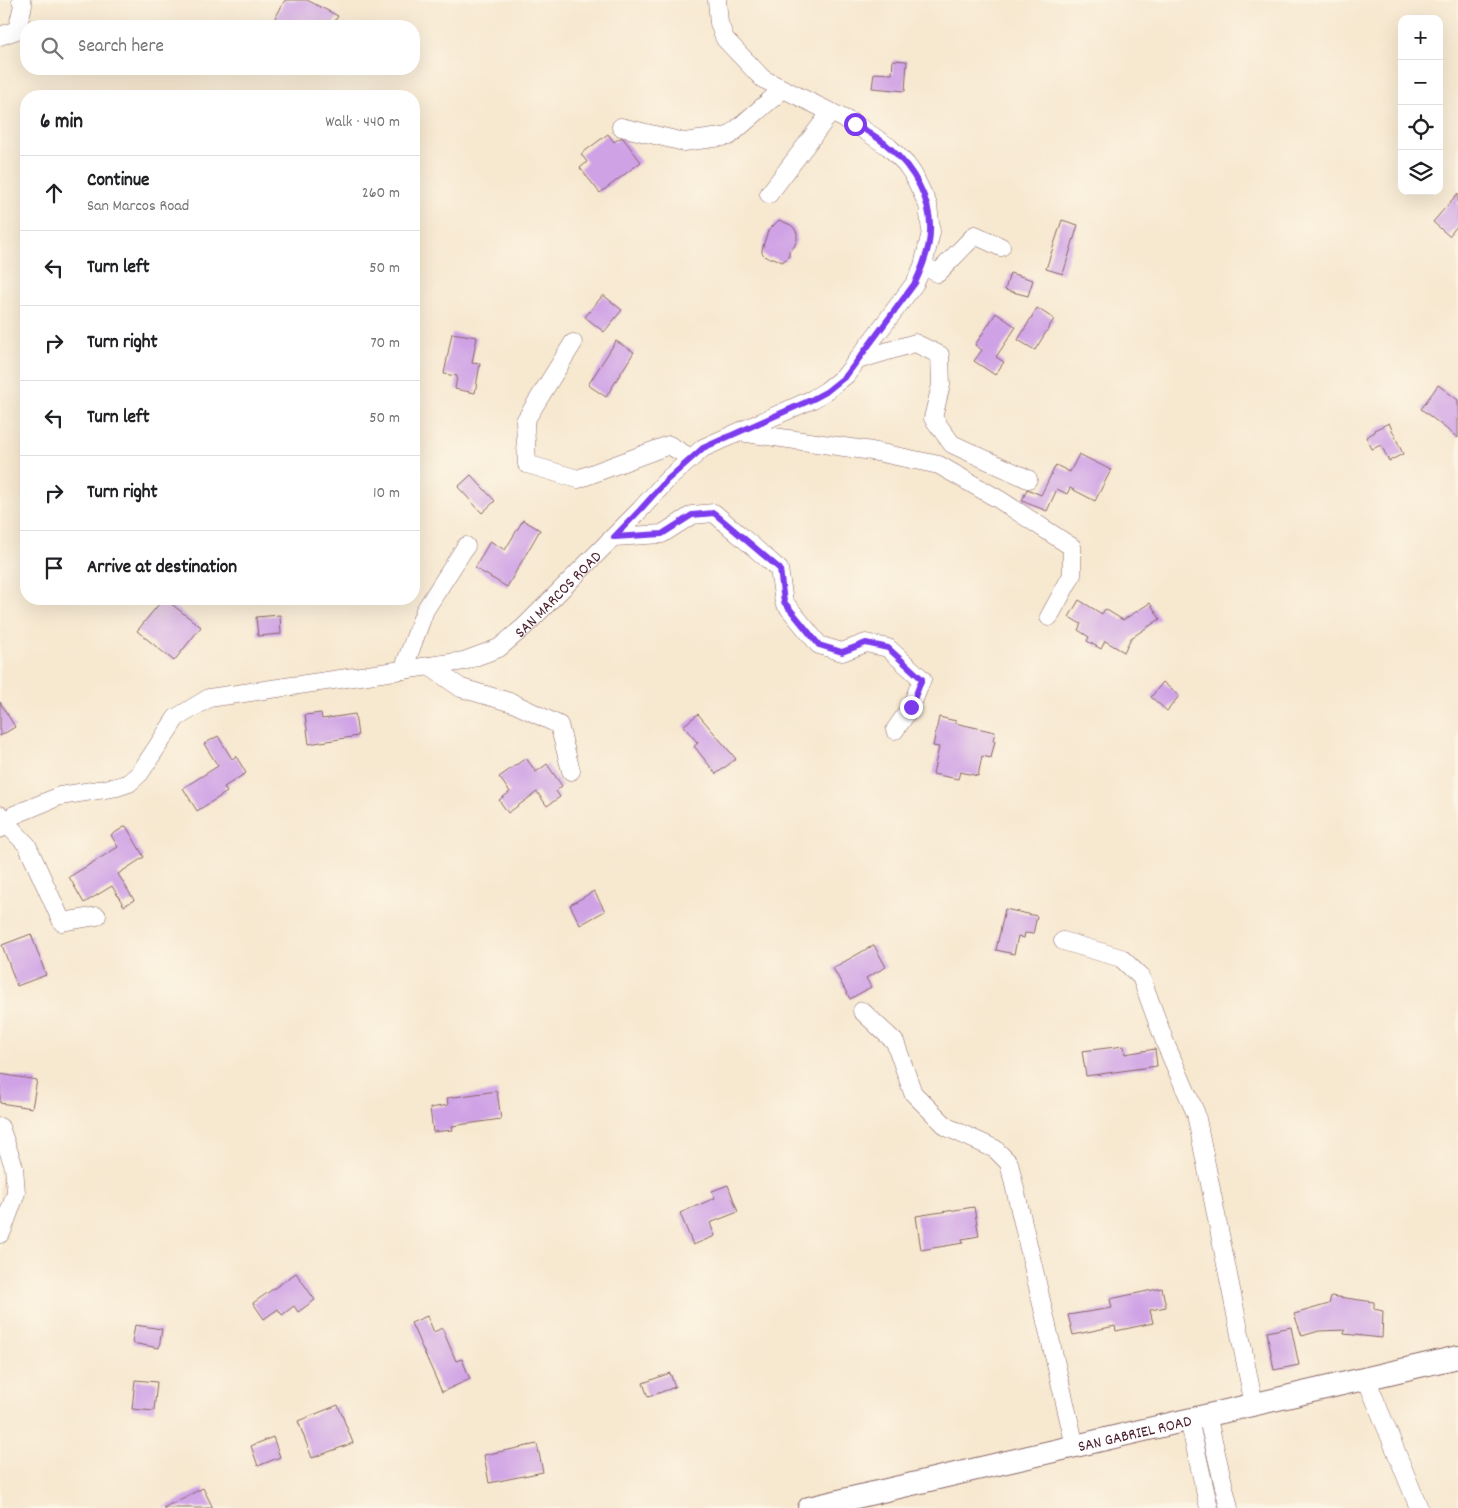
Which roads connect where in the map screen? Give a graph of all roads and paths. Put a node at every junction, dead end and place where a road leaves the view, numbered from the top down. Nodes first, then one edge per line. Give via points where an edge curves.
1 (21, 0) edge
2 (717, 0) edge
3 (0, 36) edge
4 (782, 89) junction
5 (831, 112) junction
6 (621, 127) dead end
7 (769, 194) dead end
8 (1001, 247) dead end
9 (923, 266) junction
10 (573, 344) dead end
11 (858, 360) junction
12 (740, 432) junction
13 (691, 458) junction
14 (1028, 479) dead end
15 (614, 537) junction
16 (466, 546) dead end
17 (1049, 617) dead end
18 (429, 666) junction
19 (403, 670) junction
20 (895, 730) dead end
21 (572, 771) dead end
22 (2, 822) edge
23 (97, 916) dead end
24 (1063, 942) dead end
25 (862, 1011) dead end
26 (0, 1127) edge
27 (0, 1234) edge
28 (1458, 1357) edge
29 (1366, 1378) junction
30 (1254, 1404) junction
31 (1198, 1418) junction
32 (1075, 1446) junction
33 (810, 1508) edge
34 (1209, 1508) edge
35 (1229, 1508) edge
36 (1419, 1508) edge

1 - 3 street via 23,6 17,30
2 - 4 street, SAN MARCOS ROAD via 719,23 725,39 763,79
4 - 5 street, SAN MARCOS ROAD
4 - 6 street via 729,136 684,142
5 - 7 street
5 - 9 street, SAN MARCOS ROAD via 889,146 913,174 928,205 930,223
8 - 9 street via 975,235 938,273
9 - 11 street, SAN MARCOS ROAD via 915,283
10 - 13 street via 525,421 527,464 578,479 669,445
11 - 12 street, SAN MARCOS ROAD via 846,376 826,392
11 - 14 street via 915,343 940,355 941,385 933,418 952,444
12 - 13 street, SAN MARCOS ROAD via 703,448
12 - 17 street via 872,451 939,465 1000,500 1072,547 1072,575
13 - 15 street, SAN MARCOS ROAD
15 - 18 street, SAN MARCOS ROAD via 499,648 464,662
15 - 20 street via 662,534 692,515 714,513 780,569 784,602 819,645 842,652 866,643 888,648 922,679 911,707
16 - 19 street via 424,610
18 - 19 street, SAN MARCOS ROAD
18 - 21 street via 461,688 513,703 559,725
19 - 22 street, SAN MARCOS ROAD via 209,698 176,718 140,773 129,783 60,796
22 - 23 street via 27,845 62,922
24 - 30 street via 1121,958 1141,977 1196,1114
25 - 32 street via 895,1042 913,1093 947,1127 995,1149 1009,1162
26 - 27 street via 14,1167 16,1193
28 - 29 street, SAN GABRIEL ROAD
29 - 30 street, SAN GABRIEL ROAD
29 - 36 street
30 - 31 street, SAN GABRIEL ROAD
31 - 32 street, SAN GABRIEL ROAD
31 - 34 street
31 - 35 street
32 - 33 street, SAN GABRIEL ROAD

